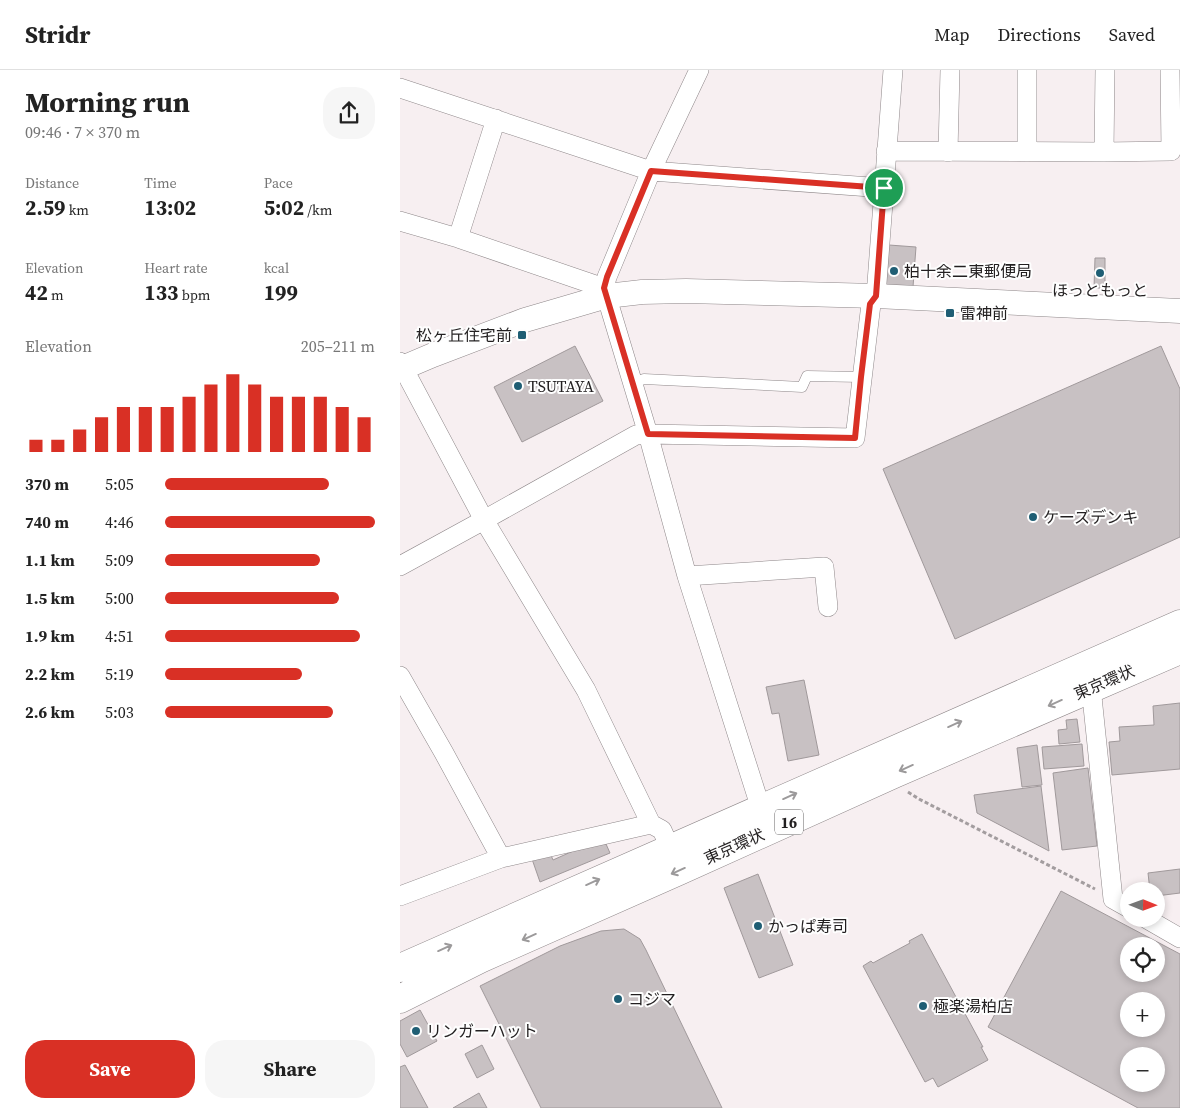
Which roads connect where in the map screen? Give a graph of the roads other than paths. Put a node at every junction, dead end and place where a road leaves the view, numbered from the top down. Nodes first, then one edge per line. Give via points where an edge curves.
1 (699, 70) edge
2 (893, 70) edge
3 (950, 70) edge
4 (1027, 70) edge
5 (1105, 70) edge
6 (1170, 70) edge
7 (400, 88) edge
8 (496, 119) junction
9 (886, 152) junction
10 (948, 152) junction
11 (1027, 152) junction
12 (1104, 152) junction
13 (651, 171) junction
14 (884, 188) junction
15 (400, 221) edge
16 (458, 238) junction
17 (605, 292) junction
18 (876, 296) junction
19 (1180, 311) edge
20 (401, 366) edge
21 (861, 377) junction
22 (633, 383) junction
23 (648, 434) junction
24 (484, 520) junction
25 (400, 566) edge
26 (687, 576) junction
27 (828, 607) dead end
28 (1180, 624) edge
29 (1180, 650) edge
30 (400, 676) edge
31 (1091, 687) junction
32 (761, 809) junction
33 (652, 824) junction
34 (670, 848) junction
35 (501, 858) junction
36 (400, 896) edge
37 (1120, 897) edge
38 (1164, 928) edge
39 (1177, 935) edge
40 (400, 968) edge
41 (400, 999) edge

1 - 13 street
2 - 9 street
3 - 10 street
4 - 11 street
5 - 12 street
6 - 12 street via 1171,151
7 - 8 street
8 - 13 street
8 - 16 street
9 - 10 street
9 - 14 street
10 - 11 street
11 - 12 street
13 - 14 street
13 - 17 street via 607,277
14 - 18 street
15 - 16 street
16 - 17 street
17 - 18 street
17 - 20 street
17 - 22 street
18 - 19 street
18 - 21 street via 870,304
20 - 24 street
21 - 22 lane via 807,376 802,387 644,379
21 - 23 street via 855,438
22 - 23 street
23 - 24 street via 636,435
23 - 26 street
24 - 25 street
24 - 33 street via 586,690
26 - 27 street via 824,567
26 - 32 street
32 -> 28 highway, 東京環状 / 16
29 - 31 highway, 東京環状 / 16
30 - 35 street
31 - 37 street
31 -> 41 highway, 東京環状 / 16 via 480,959
32 - 34 highway, 東京環状 / 16
33 - 34 street via 662,830
33 - 35 street
40 -> 34 highway, 東京環状 / 16
35 - 36 street
38 - 39 street

